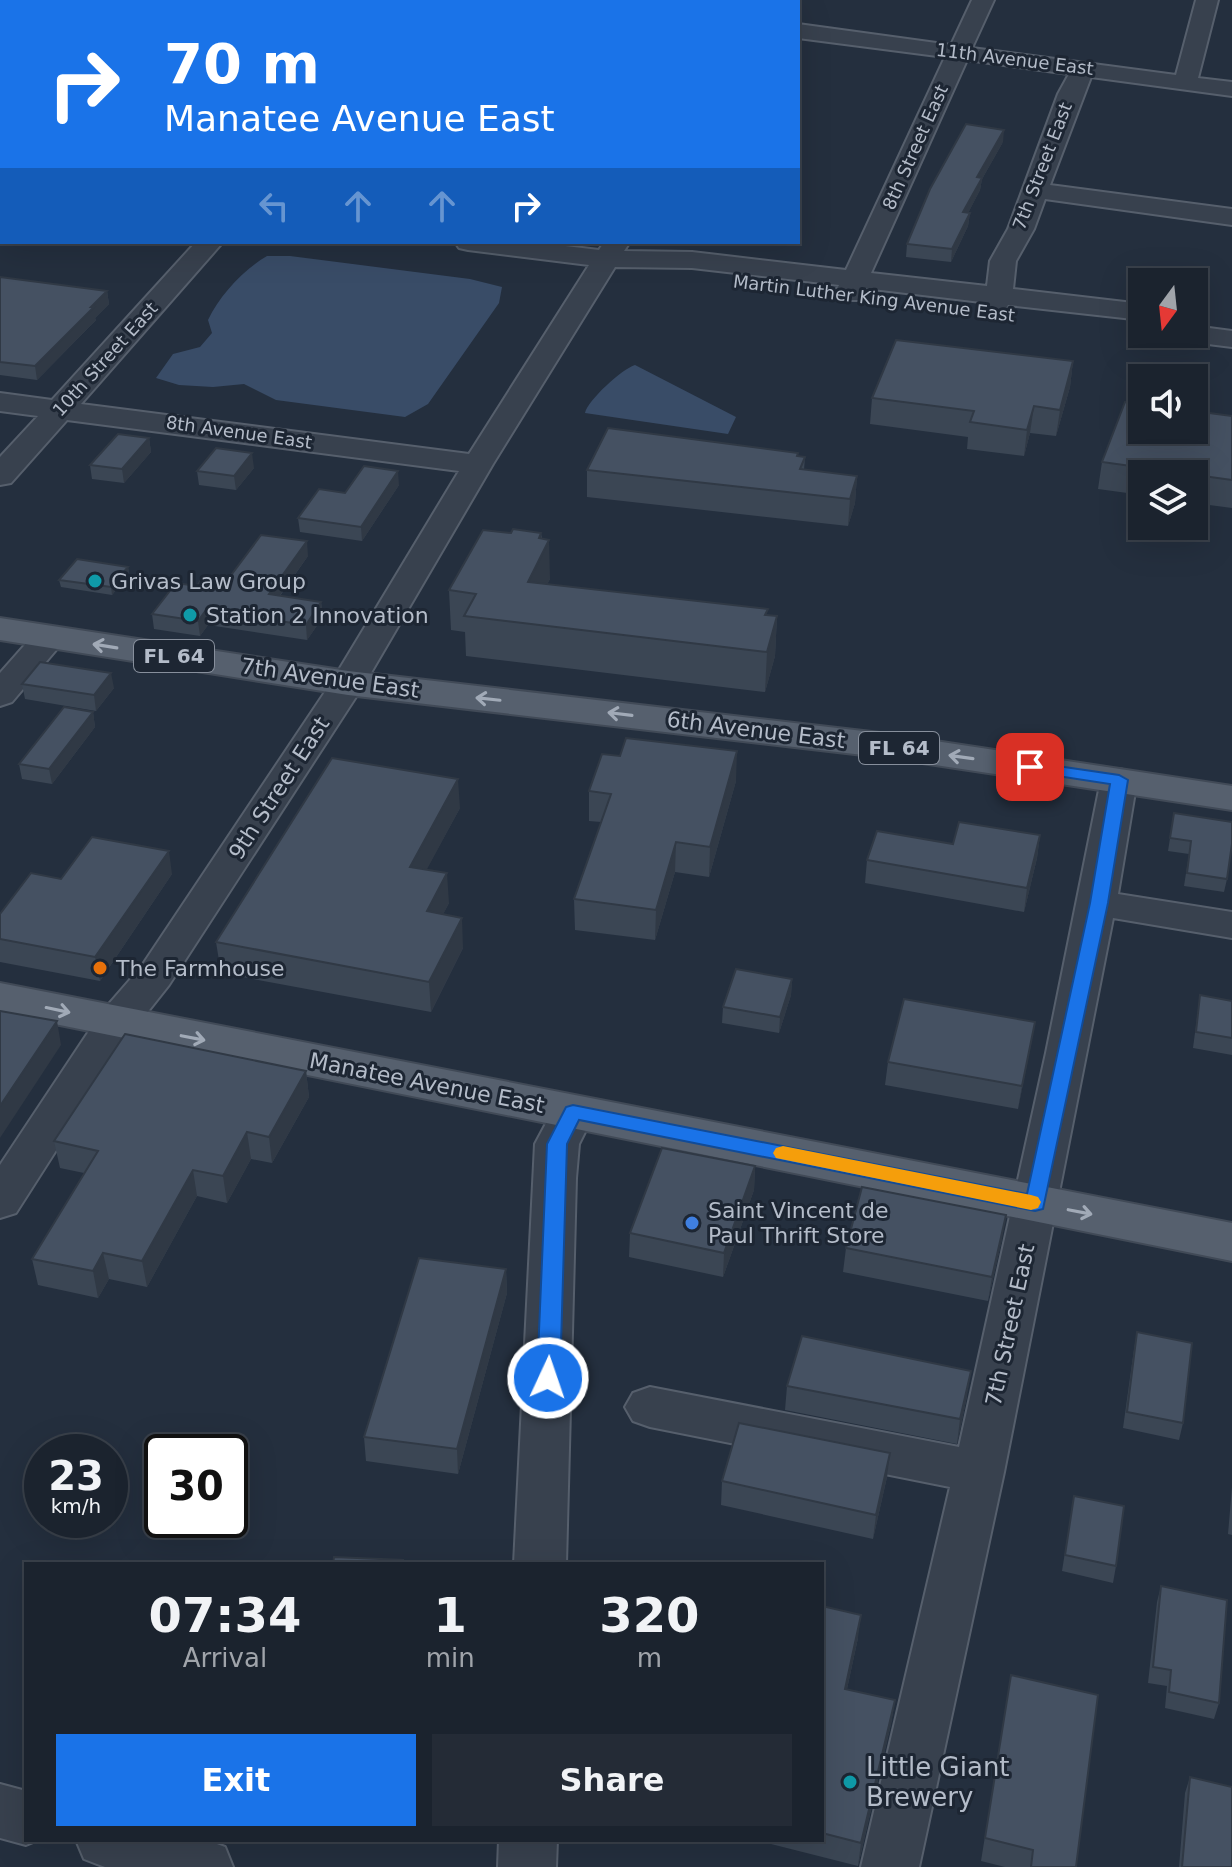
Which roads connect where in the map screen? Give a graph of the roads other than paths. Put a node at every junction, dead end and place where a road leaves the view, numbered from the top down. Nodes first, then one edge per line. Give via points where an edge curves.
1 (983, 0) edge
2 (1207, 0) edge
3 (800, 31) edge
4 (959, 51) junction
5 (1084, 68) junction
6 (1185, 82) junction
7 (1232, 89) edge
8 (1034, 190) junction
9 (1232, 217) edge
10 (208, 244) edge
11 (504, 244) edge
12 (612, 250) edge
13 (851, 287) junction
14 (995, 303) junction
15 (1128, 311) edge
16 (1208, 321) edge
17 (1228, 326) edge
18 (1128, 327) edge
19 (1208, 330) edge
20 (0, 402) edge
21 (61, 408) junction
22 (478, 464) junction
23 (0, 476) edge
24 (0, 629) edge
25 (50, 637) junction
26 (348, 683) junction
27 (0, 695) edge
28 (565, 707) joint
29 (1119, 780) junction
30 (1232, 798) edge
31 (1099, 903) junction
32 (1232, 925) edge
33 (0, 998) edge
34 (116, 1023) junction
35 (573, 1112) junction
36 (5, 1184) edge
37 (1035, 1203) junction
38 (1232, 1242) edge
39 (650, 1407) dead end
40 (979, 1472) junction
41 (540, 1562) edge
42 (0, 1811) edge
43 (24, 1817) edge
44 (112, 1842) edge
45 (528, 1842) edge
46 (204, 1867) edge
47 (527, 1867) edge
48 (890, 1867) edge

1 - 4 street, 8th Street East
2 - 6 street
3 - 4 street, 11th Avenue East
4 - 5 street, 11th Avenue East
4 - 13 street, 8th Street East
5 - 6 street, 11th Avenue East
5 - 8 street, 7th Street East
6 - 7 street, 11th Avenue East
8 - 9 street
8 - 14 street, 7th Street East via 1003,261
10 - 21 street, 10th Street East
11 - 12 street, Martin Luther King Avenue East
12 - 13 street, Martin Luther King Avenue East via 681,275
12 - 22 street, 9th Street East
13 - 14 street, Martin Luther King Avenue East
14 - 15 street, Martin Luther King Avenue East
14 - 18 street, Martin Luther King Avenue East
16 - 17 street
17 - 19 street
20 - 21 street, 8th Avenue East
21 - 22 street, 8th Avenue East
21 - 23 street, 10th Street East
22 - 26 street, 9th Street East
24 - 25 main road, 7th Avenue East / FL 64
26 -> 25 main road, 7th Avenue East / FL 64
25 - 27 street
28 -> 26 main road, 7th Avenue East / FL 64
26 - 34 street, 9th Street East via 155,976
29 -> 28 main road, 6th Avenue East / FL 64
29 - 30 main road, 6th Avenue East / FL 64
29 - 31 street, 7th Street East
31 - 32 street
31 - 37 street, 7th Street East
33 -> 34 main road, Manatee Avenue East
34 -> 35 main road, Manatee Avenue East
34 - 36 street, 9th Street East
35 - 37 main road, Manatee Avenue East
35 - 41 street via 557,1144 554,1178
37 -> 38 main road, Manatee Avenue East
37 - 40 street, 7th Street East
39 - 40 street
40 - 48 street, 7th Street East
42 - 43 street
44 - 46 street
45 - 47 street

